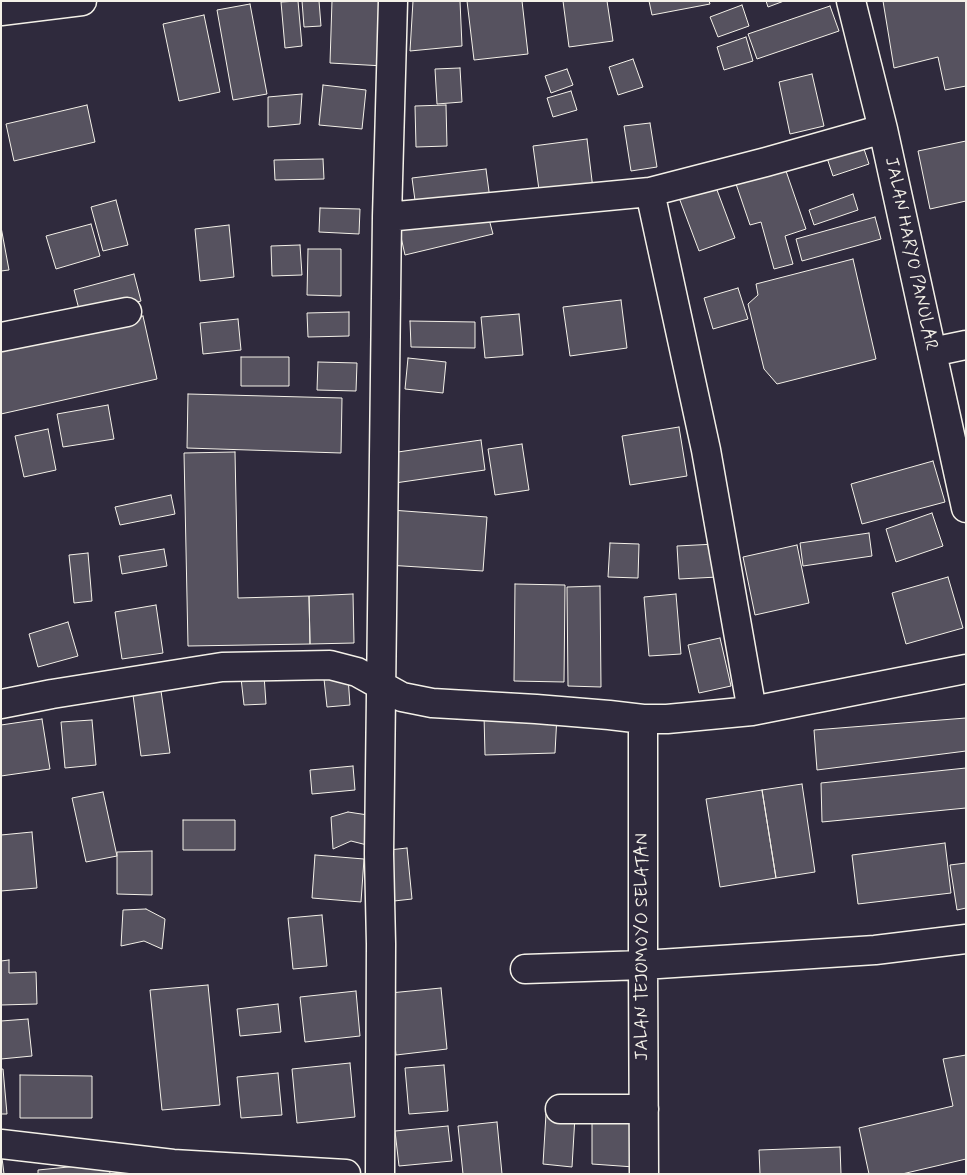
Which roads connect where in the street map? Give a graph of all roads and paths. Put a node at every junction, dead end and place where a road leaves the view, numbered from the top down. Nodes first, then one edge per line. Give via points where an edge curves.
1 (82, 1) edge
2 (393, 1) edge
3 (851, 1) edge
4 (1, 12) edge
5 (883, 129) junction
6 (650, 192) junction
7 (387, 217) junction
8 (127, 312) dead end
9 (1, 338) edge
10 (966, 345) edge
11 (932, 352) junction
12 (966, 508) edge
13 (966, 669) edge
14 (381, 686) junction
15 (1, 704) edge
16 (752, 711) junction
17 (643, 720) junction
18 (966, 939) edge
19 (643, 965) junction
20 (525, 969) dead end
21 (560, 1108) dead end
22 (644, 1109) junction
23 (1, 1144) edge
24 (346, 1174) edge
25 (380, 1174) edge
26 (644, 1174) edge

1 - 4 street
2 - 7 street
3 - 5 street, JALAN HARYO PANULAR
5 - 6 street
5 - 11 street, JALAN HARYO PANULAR
6 - 7 street
6 - 16 street via 706,450
7 - 14 street
8 - 9 street
10 - 11 street
11 - 12 street, JALAN HARYO PANULAR
13 - 16 street
14 - 15 street via 357,672 330,665 222,667
14 - 17 street via 402,697 432,704 536,709
14 - 25 street via 378,854
16 - 17 street
17 - 19 street, JALAN TEJOMOYO SELATAN
18 - 19 street via 875,950
19 - 20 street
19 - 22 street, JALAN TEJOMOYO SELATAN
21 - 22 street
22 - 26 street, JALAN TEJOMOYO SELATAN
23 - 24 street via 174,1164

